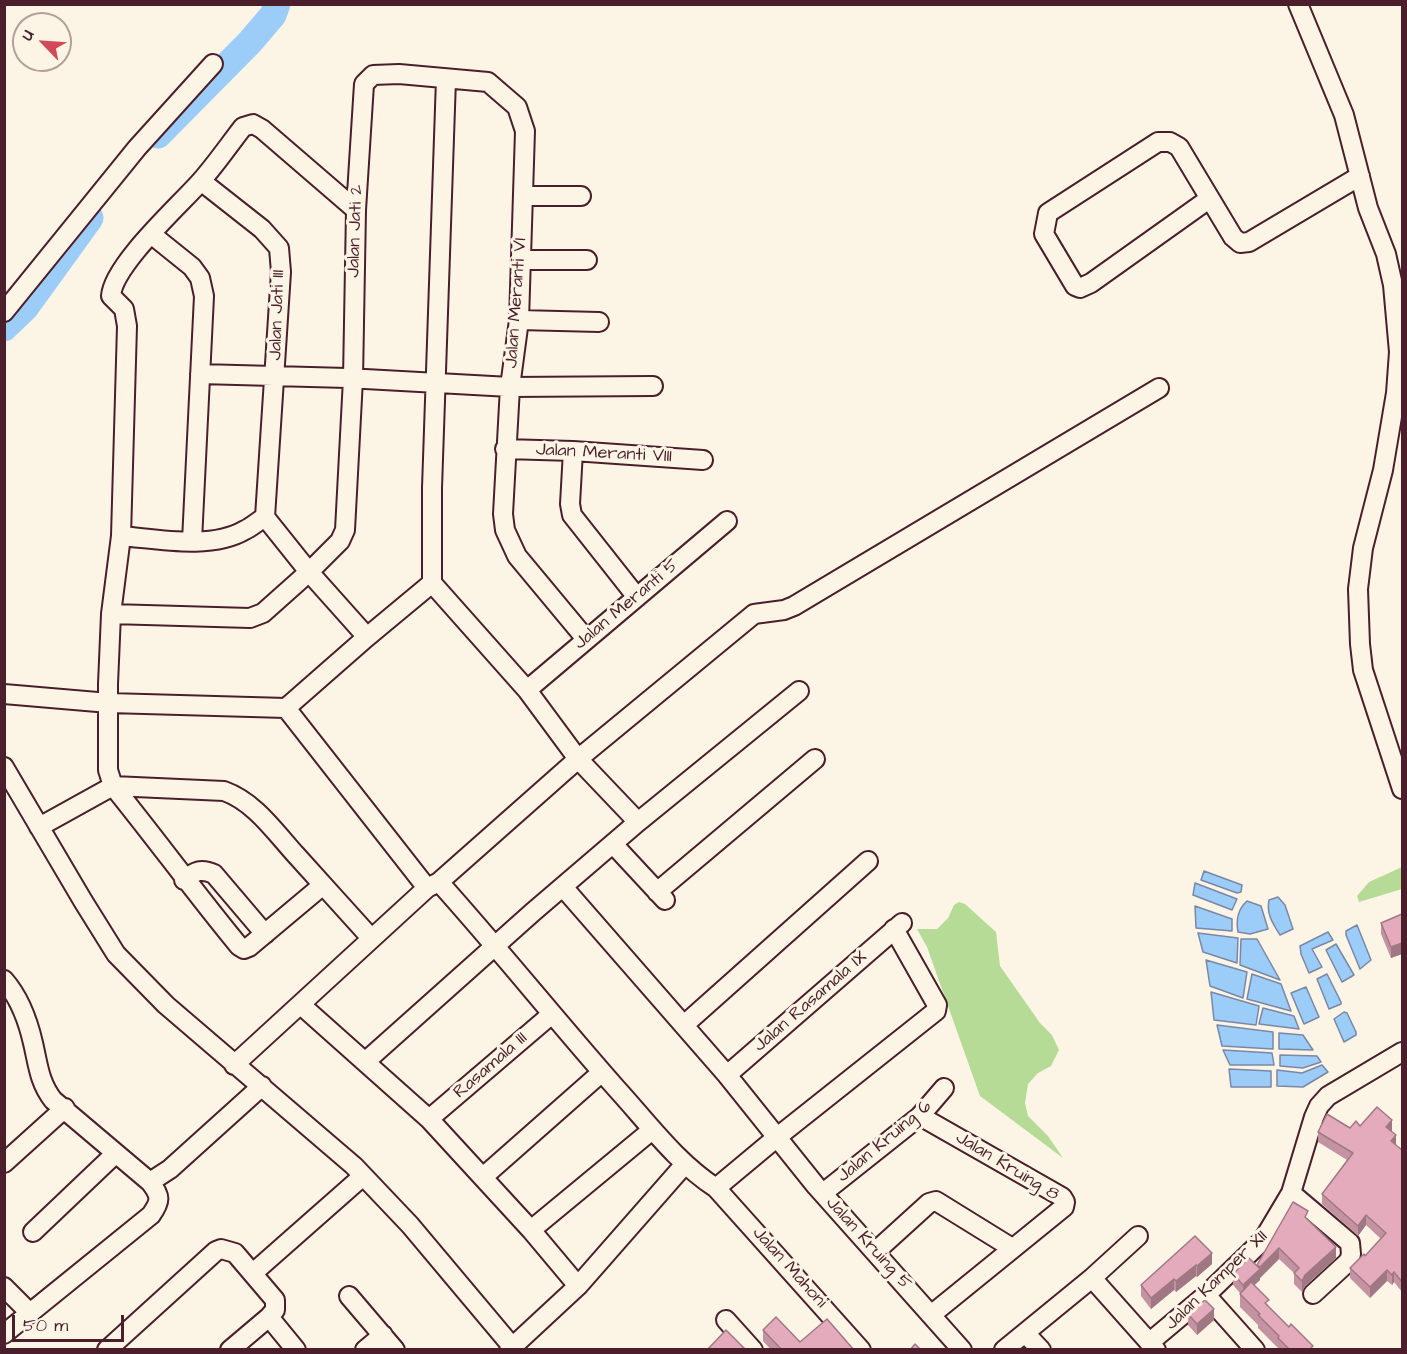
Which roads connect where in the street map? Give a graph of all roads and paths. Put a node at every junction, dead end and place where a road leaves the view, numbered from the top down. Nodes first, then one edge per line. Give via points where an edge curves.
1 (1298, 4) edge
2 (213, 64) dead end
3 (446, 79) junction
4 (364, 84) joint
5 (1360, 176) junction
6 (201, 181) junction
7 (524, 196) junction
8 (580, 196) dead end
9 (1209, 199) junction
10 (356, 210) junction
11 (151, 234) junction
12 (522, 260) junction
13 (587, 260) dead end
14 (4, 312) edge
15 (519, 320) junction
16 (599, 322) dead end
17 (200, 374) junction
18 (276, 376) junction
19 (353, 379) junction
20 (435, 383) junction
21 (653, 386) dead end
22 (510, 387) junction
23 (1159, 388) dead end
24 (505, 449) junction
25 (573, 451) junction
26 (703, 460) dead end
27 (265, 517) junction
28 (727, 521) dead end
29 (121, 536) junction
30 (192, 541) junction
31 (309, 572) junction
32 (432, 583) junction
33 (636, 596) junction
34 (111, 615) junction
35 (367, 637) junction
36 (586, 639) junction
37 (526, 690) junction
38 (799, 691) dead end
39 (4, 694) edge
40 (109, 703) junction
41 (286, 708) junction
42 (578, 759) junction
43 (815, 759) dead end
44 (4, 767) edge
45 (113, 786) junction
46 (1402, 789) edge
47 (638, 822) junction
48 (39, 827) junction
49 (612, 844) junction
50 (868, 861) dead end
51 (184, 880) junction
52 (323, 885) junction
53 (433, 885) junction
54 (563, 886) junction
55 (265, 934) junction
56 (371, 938) junction
57 (497, 946) junction
58 (4, 980) edge
59 (301, 1005) junction
60 (552, 1014) junction
61 (684, 1025) junction
62 (1397, 1056) edge
63 (365, 1062) junction
64 (234, 1065) junction
65 (602, 1072) junction
66 (727, 1075) junction
67 (262, 1086) junction
68 (944, 1088) dead end
69 (65, 1108) junction
70 (920, 1116) junction
71 (429, 1119) junction
72 (652, 1130) junction
73 (776, 1138) junction
74 (115, 1154) junction
75 (4, 1163) edge
76 (685, 1164) junction
77 (363, 1176) junction
78 (483, 1177) junction
79 (150, 1182) junction
80 (716, 1188) junction
81 (823, 1193) junction
82 (1291, 1194) junction
83 (531, 1230) junction
84 (33, 1232) dead end
85 (1138, 1236) dead end
86 (1012, 1248) junction
87 (875, 1252) junction
88 (253, 1273) junction
89 (1092, 1278) junction
90 (578, 1286) junction
91 (4, 1287) edge
92 (1313, 1294) dead end
93 (1206, 1295) junction
94 (349, 1296) dead end
95 (29, 1312) junction
96 (931, 1315) junction
97 (269, 1317) junction
98 (726, 1320) dead end
99 (1025, 1333) junction
100 (4, 1334) edge
101 (383, 1335) junction
102 (128, 1343) edge
103 (1153, 1346) edge
104 (512, 1349) edge
105 (107, 1350) edge
106 (230, 1350) edge
107 (296, 1350) edge
108 (365, 1350) edge
109 (395, 1350) edge
110 (753, 1350) edge
111 (861, 1350) edge
112 (962, 1350) edge
113 (1004, 1350) edge
114 (1041, 1350) edge
115 (1255, 1350) edge

1 - 5 street via 1344,115
2 - 14 street via 137,148
3 - 4 street, Jalan Meranti VI via 373,75
3 - 7 street, Jalan Meranti VI via 488,82 517,107 525,132
3 - 20 street
4 - 10 street, Jalan Jati 2
5 - 9 street via 1249,242 1240,243 1233,237
5 - 46 street via 1393,285 1399,352 1387,450 1359,569 1360,644 1363,670
6 - 10 street via 243,127 253,124
6 - 11 street
6 - 18 street, Jalan Jati III via 262,229 279,248
7 - 8 street
7 - 12 street, Jalan Meranti VI
9 - 9 street via 1179,147 1158,142 1048,213 1044,234 1080,288
10 - 19 street, Jalan Jati 2
11 - 17 street via 201,279 204,296
11 - 29 street via 118,275 111,296 124,309 127,326
12 - 13 street
12 - 15 street, Jalan Meranti VI
15 - 16 street
15 - 22 street, Jalan Meranti VI
17 - 18 street
17 - 30 street
18 - 19 street
18 - 27 street
19 - 20 street
19 - 31 street, Jalan Jati 2 via 345,531
20 - 22 street
20 - 32 street
21 - 22 street
22 - 24 street, Jalan Meranti VI
23 - 42 street via 794,606 754,614
24 - 25 street, Jalan Meranti VIII
24 - 36 street, Jalan Meranti VI via 505,530 517,556
25 - 26 street, Jalan Meranti VIII
25 - 33 street via 572,515
27 - 30 street via 221,540
27 - 31 street
28 - 33 street, Jalan Meranti 5
29 - 30 street
29 - 34 street
31 - 34 street, Jalan Jati 2 via 263,613 250,618
31 - 35 street
32 - 35 street
32 - 37 street
33 - 36 street, Jalan Meranti 5
34 - 40 street
35 - 41 street
36 - 37 street, Jalan Meranti 5
37 - 42 street
38 - 47 street
39 - 40 street
40 - 41 street
40 - 45 street via 108,770
41 - 53 street, Jalan Mahoni
42 - 47 street
42 - 53 street
43 - 49 street via 662,897
44 - 48 street
45 - 48 street
45 - 51 street
45 - 52 street via 224,791 236,795 256,811
47 - 49 street
48 - 64 street via 116,954
49 - 54 street
50 - 61 street
51 - 55 street via 196,871 214,874
51 - 55 street via 239,946 249,947
52 - 55 street
52 - 56 street
53 - 56 street
53 - 57 street, Jalan Mahoni
54 - 57 street
54 - 61 street, Jalan Kruing 5
56 - 59 street
57 - 60 street, Jalan Mahoni
57 - 63 street
58 - 69 street via 27,1019 40,1079 53,1100
59 - 63 street
59 - 64 street
60 - 65 street, Jalan Mahoni
60 - 71 street, Rasamala III
61 - 66 street, Jalan Kruing 5
62 - 82 street, Jalan Kamper XII via 1328,1096 1319,1106
63 - 71 street
64 - 67 street
65 - 72 street, Jalan Mahoni
65 - 78 street
66 - 73 street, Jalan Kruing 5
66 - 73 street, Jalan Rasamala IX via 898,926 937,1005 936,1011
67 - 77 street
67 - 79 street via 170,1169
68 - 70 street, Jalan Kruing 6
69 - 74 street
69 - 75 street
70 - 81 street, Jalan Kruing 6
70 - 86 street, Jalan Kruing 8 via 1062,1197 1064,1207
71 - 78 street
72 - 76 street, Jalan Mahoni
72 - 83 street
73 - 80 street
73 - 81 street, Jalan Kruing 5
74 - 79 street
74 - 84 street
76 - 80 street, Jalan Mahoni
76 - 90 street
77 - 88 street
77 - 104 street via 410,1225
78 - 83 street
79 - 95 street via 159,1194 159,1204 151,1215
80 - 111 street, Jalan Mahoni
81 - 87 street, Jalan Kruing 5
82 - 92 street via 1350,1243 1349,1261
82 - 93 street, Jalan Kamper XII via 1263,1240
83 - 90 street
85 - 89 street
86 - 87 street via 936,1201
86 - 96 street, Jalan Kruing 8
87 - 96 street, Jalan Kruing 5
88 - 97 street via 275,1300
88 - 102 street via 235,1253 216,1251
89 - 99 street
89 - 103 street
90 - 104 street
91 - 95 street
93 - 103 street, Jalan Kamper XII
93 - 115 street
94 - 101 street
95 - 100 street
96 - 112 street, Jalan Kruing 5
97 - 106 street
97 - 107 street
98 - 110 street
99 - 113 street
99 - 114 street
101 - 108 street
101 - 109 street
102 - 105 street

